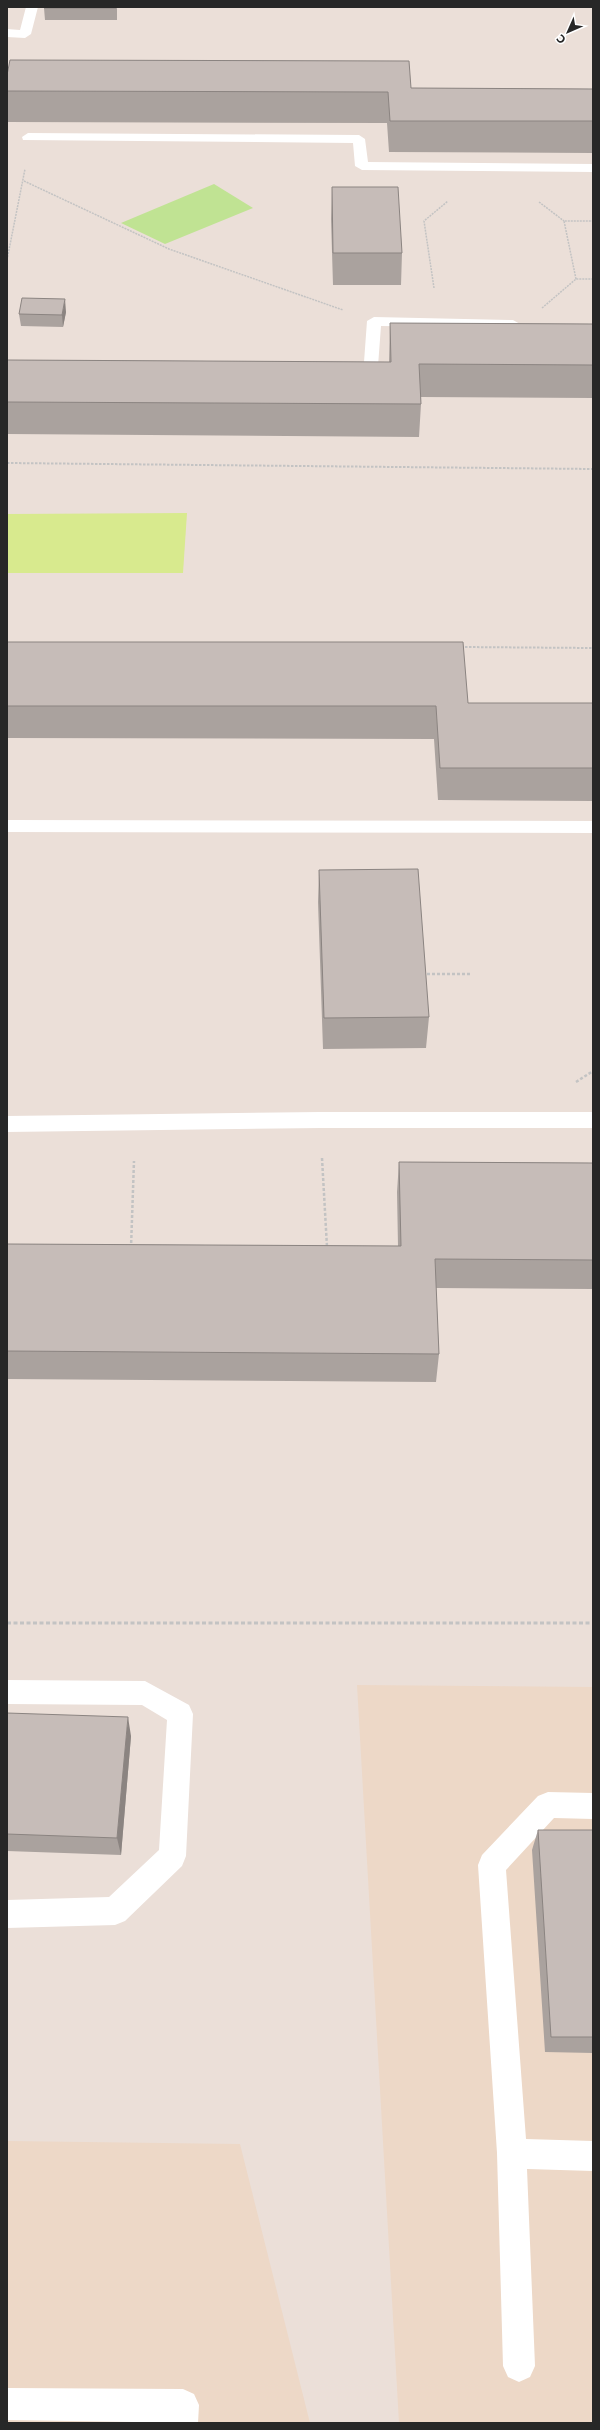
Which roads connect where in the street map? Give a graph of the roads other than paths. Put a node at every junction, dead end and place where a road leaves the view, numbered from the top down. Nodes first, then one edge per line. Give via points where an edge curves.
1 (32, 7) edge
2 (7, 33) edge
3 (28, 137) road end
4 (593, 168) edge
5 (526, 324) edge
6 (331, 366) edge
7 (7, 826) edge
8 (593, 827) edge
9 (593, 1120) edge
10 (7, 1124) edge
11 (7, 1692) edge
12 (593, 1806) edge
13 (7, 1914) edge
14 (512, 2153) junction
15 (593, 2156) edge
16 (519, 2366) dead end
17 (7, 2404) edge
18 (182, 2423) edge

1 - 2 lane via 25,34
3 - 4 lane via 359,139 362,166
5 - 6 lane via 374,321 371,366
7 - 8 lane
9 - 10 lane
11 - 13 lane via 145,1693 180,1714 172,1856 115,1911
12 - 14 lane via 548,1805 492,1865
14 - 15 lane
14 - 16 lane
17 - 18 lane via 183,2405

